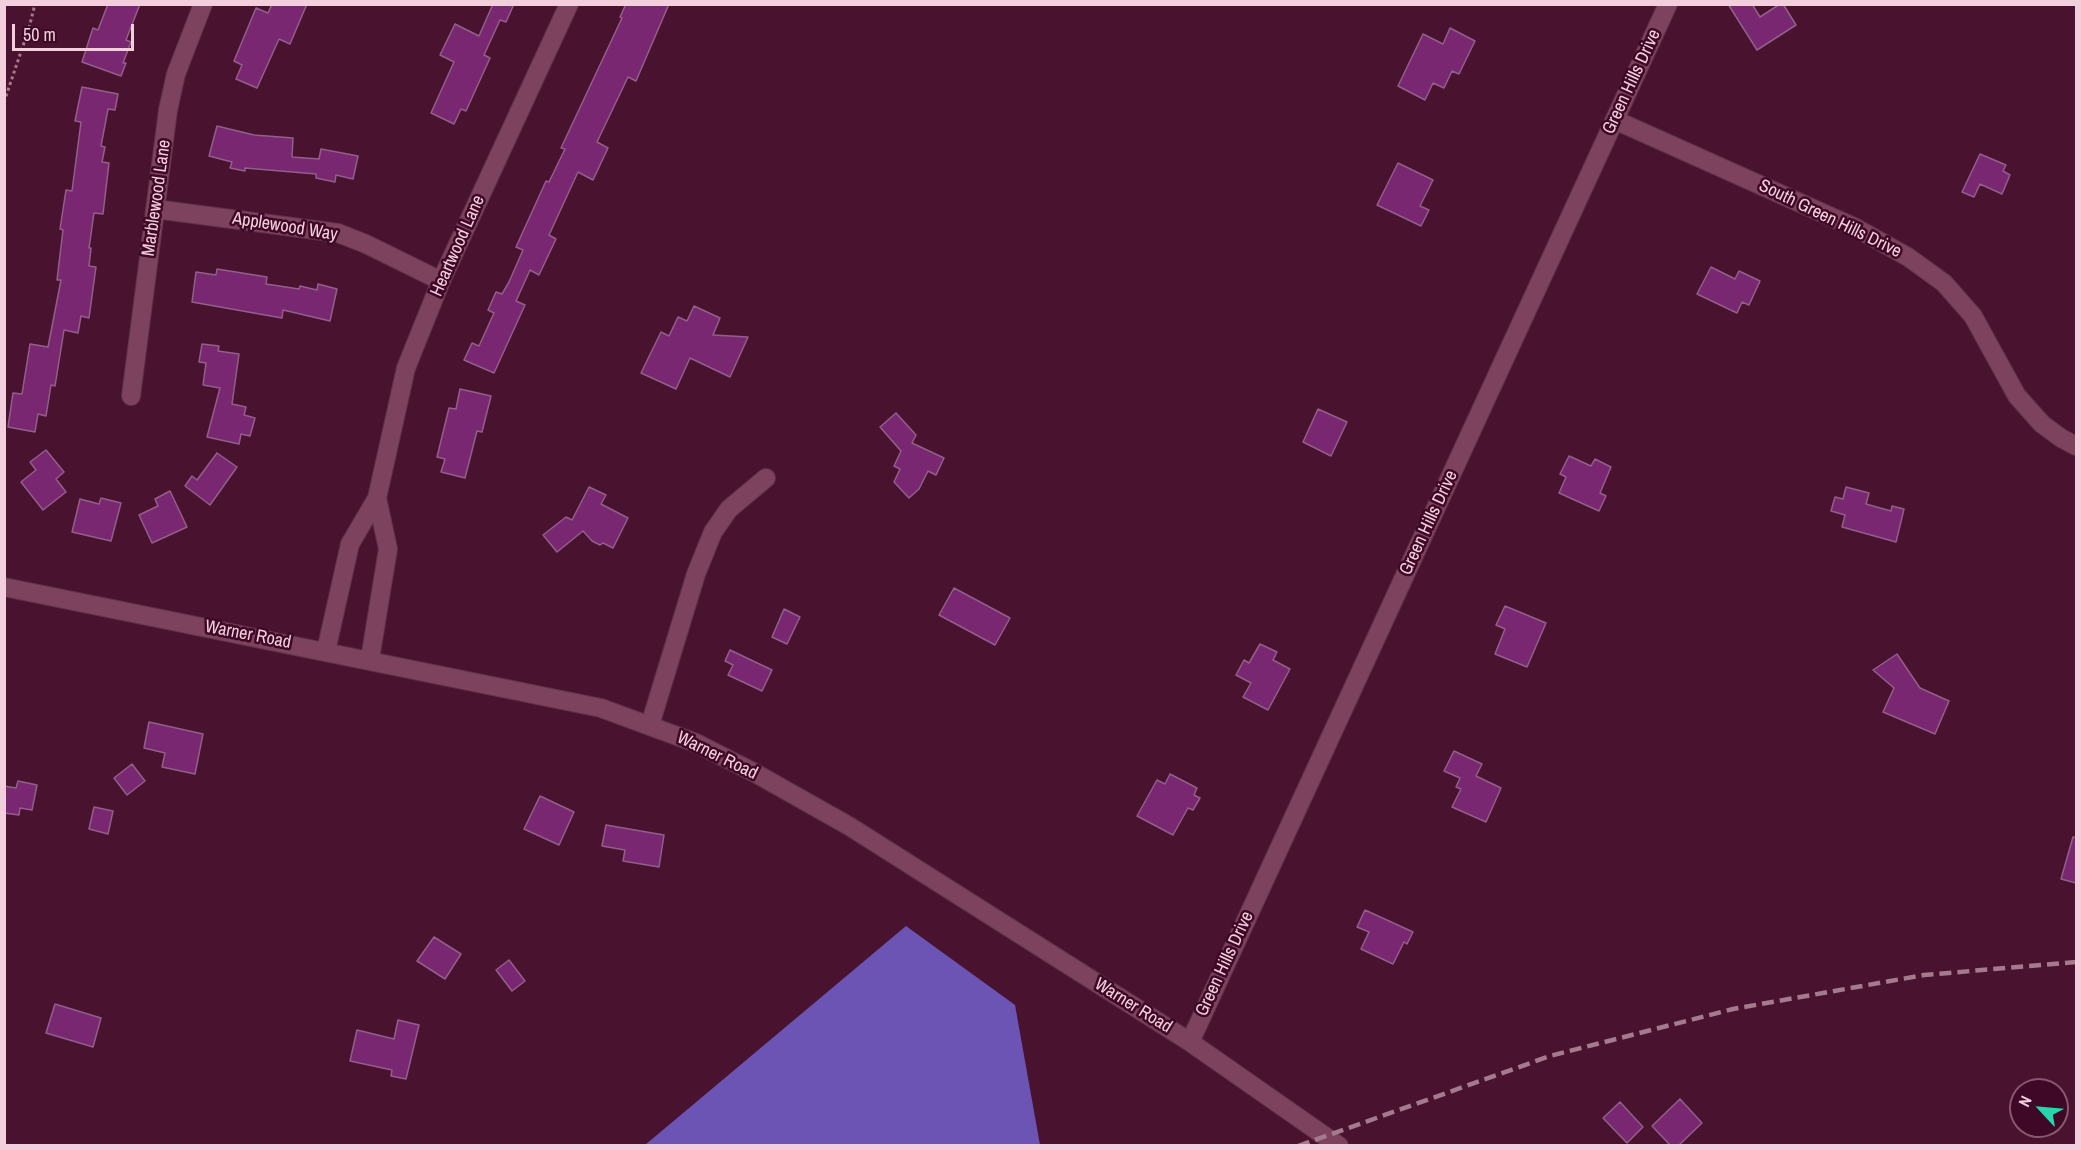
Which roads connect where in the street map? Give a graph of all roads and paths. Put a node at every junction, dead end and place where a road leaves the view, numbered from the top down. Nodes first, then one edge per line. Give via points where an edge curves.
1 (35, 4) edge
2 (203, 4) edge
3 (569, 4) edge
4 (1668, 4) edge
5 (4, 102) edge
6 (1615, 120) junction
7 (155, 208) junction
8 (441, 281) junction
9 (131, 396) dead end
10 (2076, 446) edge
11 (766, 478) dead end
12 (377, 498) junction
13 (4, 586) edge
14 (326, 651) junction
15 (370, 659) junction
16 (650, 725) junction
17 (1190, 1042) junction
18 (1339, 1146) edge

1 - 5 path
2 - 7 street, Marblewood Lane via 176,74
3 - 8 street, Heartwood Lane
4 - 6 street, Green Hills Drive
6 - 10 street, South Green Hills Drive via 1856,228 1908,257 1944,283 1973,316 2017,396 2042,424
6 - 17 street, Green Hills Drive
7 - 8 street, Applewood Way via 338,233
7 - 9 street, Marblewood Lane
8 - 12 street, Heartwood Lane via 406,368
11 - 16 street via 729,509 713,532 696,574
12 - 14 street, Heartwood Lane via 350,544
12 - 15 street, Heartwood Lane via 388,549
13 - 14 street, Warner Road
14 - 15 street, Warner Road
15 - 16 street, Warner Road via 601,708
16 - 17 street, Warner Road via 706,748 849,826
17 - 18 street, Warner Road

